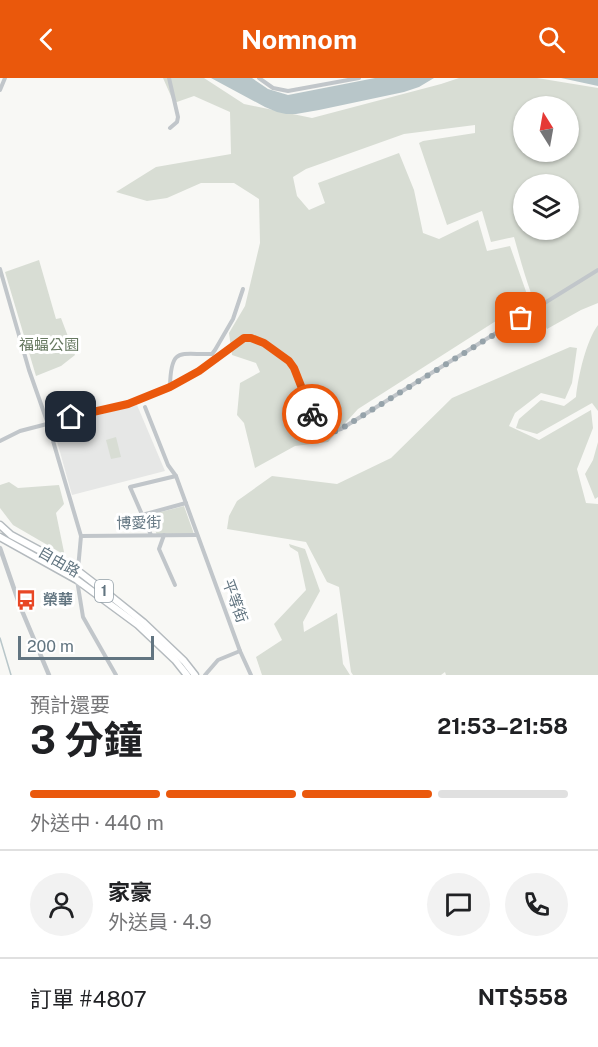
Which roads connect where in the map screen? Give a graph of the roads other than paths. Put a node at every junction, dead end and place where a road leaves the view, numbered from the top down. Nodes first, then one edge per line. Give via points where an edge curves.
1 (5, 78) edge
2 (168, 78) edge
3 (259, 78) edge
4 (359, 78) edge
5 (0, 90) edge
6 (170, 128) dead end
7 (0, 269) edge
8 (598, 270) edge
9 (243, 289) dead end
10 (170, 387) junction
11 (145, 407) dead end
12 (48, 424) junction
13 (0, 441) edge
14 (176, 476) junction
15 (186, 503) junction
16 (142, 514) junction
17 (0, 525) edge
18 (151, 535) junction
19 (164, 535) junction
20 (198, 535) junction
21 (81, 536) junction
22 (0, 537) edge
23 (0, 549) edge
24 (78, 572) junction
25 (77, 580) junction
26 (175, 585) dead end
27 (148, 630) junction
28 (240, 651) junction
29 (49, 675) edge
30 (116, 675) edge
31 (187, 675) edge
32 (195, 675) edge
33 (205, 675) edge
34 (250, 675) edge

1 - 5 street
2 - 6 street via 178,117
3 - 4 street via 273,88 288,91
7 - 12 street
8 - 10 street via 333,432 318,427 289,361 259,340 244,338
9 - 10 street via 233,319 215,350 212,354 178,356 172,364
10 - 12 street via 128,404
11 - 14 street, 平等街
12 - 13 street
12 - 21 street
14 - 15 street, 平等街
14 - 16 street via 130,487
15 - 16 street
15 - 20 street, 平等街
16 - 18 street
17 - 24 main road, 自由路 / 1
18 - 19 street, 博愛街
18 - 21 street, 博愛街
19 - 20 street, 博愛街
19 - 26 street via 159,549
20 - 28 street, 平等街
21 - 24 street
22 - 25 main road, 自由路 / 1
23 - 29 street
24 - 25 street
24 - 27 main road, 自由路 / 1
25 - 27 main road, 自由路 / 1
25 - 30 street via 83,617
27 - 31 main road, 自由路 / 1
27 - 32 main road, 自由路 / 1
28 - 33 street via 218,660
28 - 34 street, 平等街

